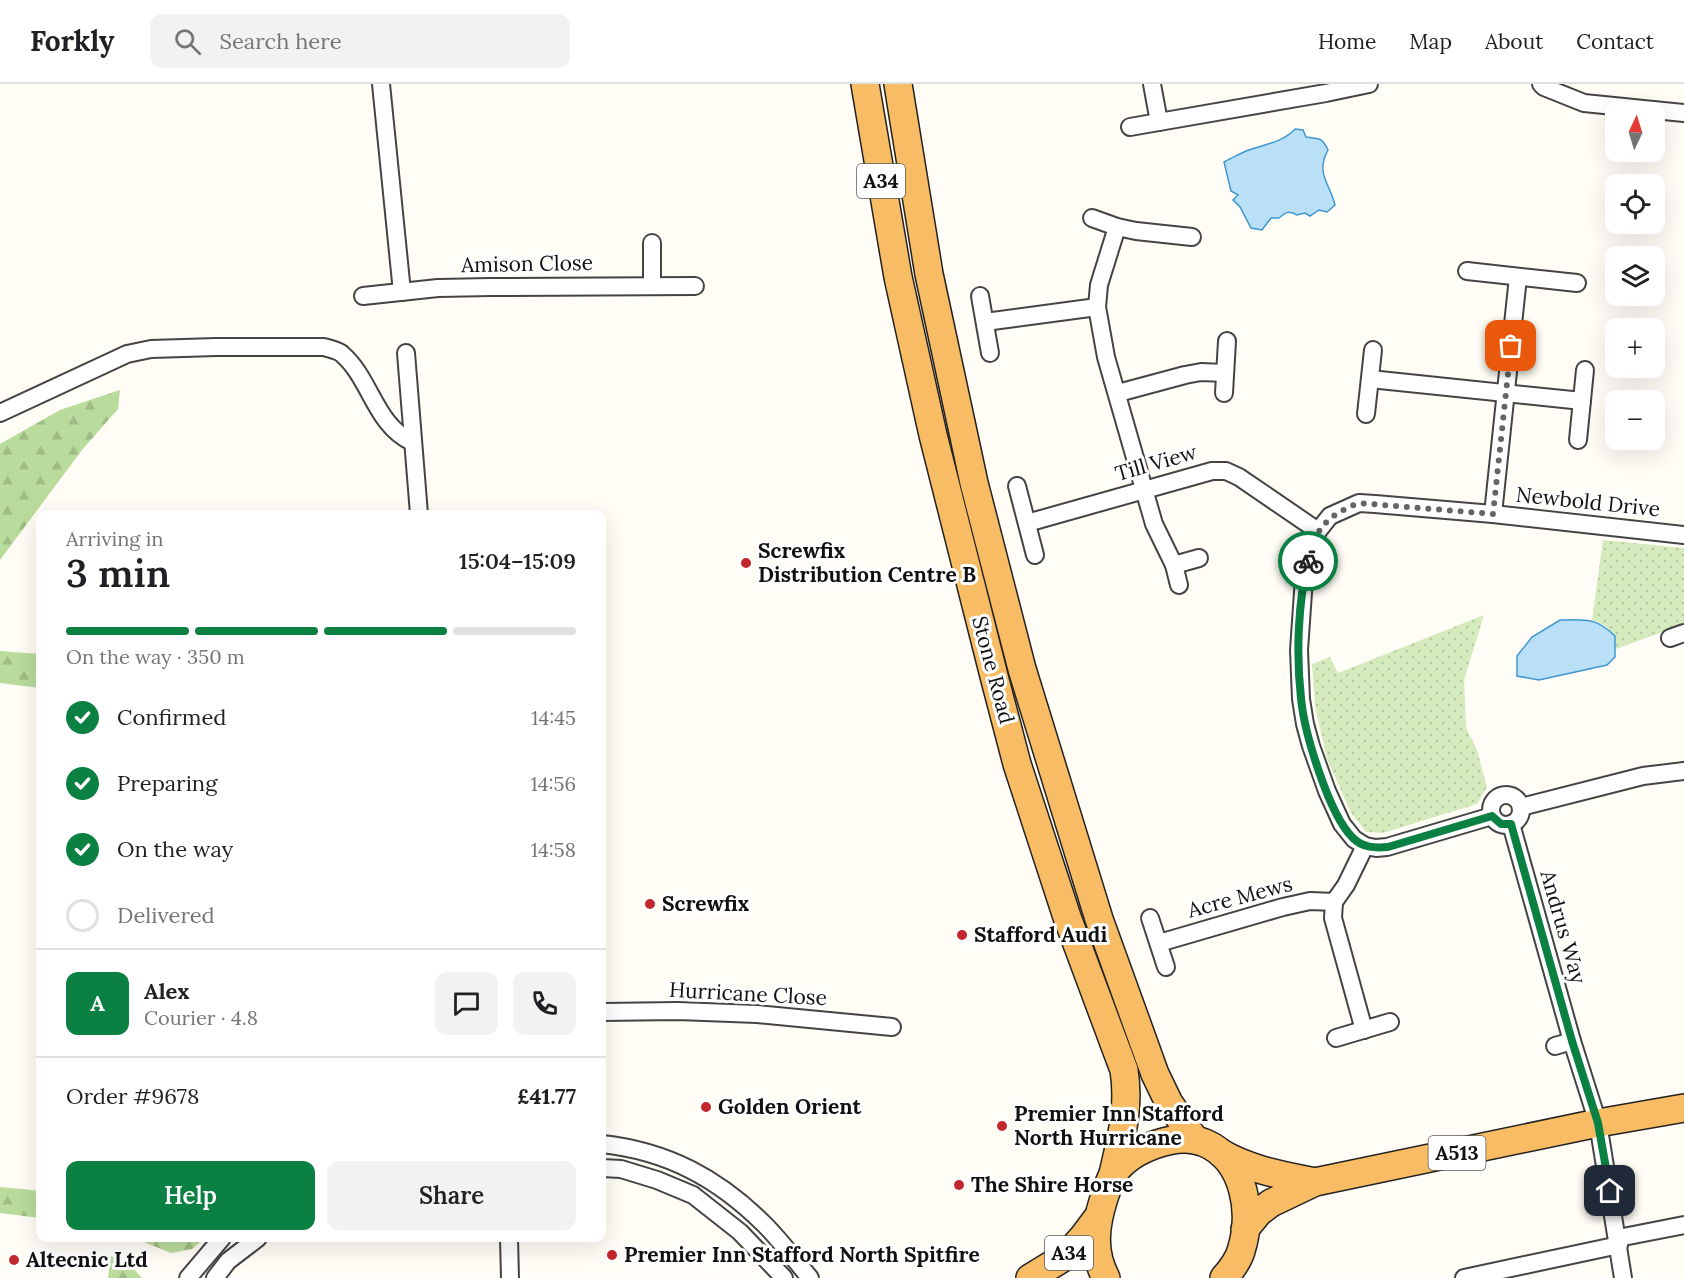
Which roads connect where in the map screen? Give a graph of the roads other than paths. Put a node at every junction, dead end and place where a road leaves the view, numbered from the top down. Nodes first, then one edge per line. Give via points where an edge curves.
1 (381, 84) edge
2 (865, 84) edge
3 (897, 84) edge
4 (1152, 84) edge
5 (1369, 84) edge
6 (1541, 84) edge
7 (1325, 89) edge
8 (1684, 113) edge
9 (1158, 122) junction
10 (1130, 127) dead end
11 (1092, 218) dead end
12 (1117, 227) junction
13 (1192, 237) dead end
14 (652, 243) dead end
15 (1467, 271) dead end
16 (1518, 277) junction
17 (1578, 283) dead end
18 (652, 286) junction
19 (695, 286) dead end
20 (402, 292) junction
21 (363, 296) dead end
22 (980, 296) dead end
23 (1097, 307) junction
24 (985, 322) junction
25 (1227, 341) dead end
26 (1373, 350) dead end
27 (406, 353) dead end
28 (990, 353) dead end
29 (1585, 370) dead end
30 (1225, 373) junction
31 (1370, 379) junction
32 (1118, 393) junction
33 (1224, 393) dead end
34 (1506, 393) junction
35 (1582, 401) junction
36 (0, 413) edge
37 (1366, 414) dead end
38 (1578, 440) dead end
39 (412, 442) junction
40 (1017, 486) dead end
41 (1145, 490) junction
42 (418, 510) edge
43 (1493, 514) junction
44 (1026, 523) junction
45 (1318, 531) junction
46 (1684, 535) edge
47 (1035, 555) dead end
48 (1199, 558) dead end
49 (1174, 565) junction
50 (1179, 585) dead end
51 (1684, 771) edge
52 (1521, 807) junction
53 (1492, 816) junction
54 (1511, 824) junction
55 (1365, 846) junction
56 (1334, 902) junction
57 (1150, 918) dead end
58 (1159, 943) junction
59 (1166, 967) dead end
60 (606, 1012) edge
61 (1390, 1022) dead end
62 (891, 1027) dead end
63 (1364, 1030) junction
64 (1336, 1038) dead end
65 (1572, 1041) junction
66 (1555, 1046) dead end
67 (1684, 1108) edge
68 (1598, 1123) junction
69 (1195, 1140) junction
70 (606, 1144) edge
71 (1220, 1152) junction
72 (606, 1168) edge
73 (1113, 1174) junction
74 (1315, 1182) junction
75 (1098, 1217) junction
76 (1684, 1225) edge
77 (219, 1242) edge
78 (253, 1242) edge
79 (502, 1242) edge
80 (509, 1242) edge
81 (1618, 1242) junction
82 (1242, 1253) edge
83 (767, 1261) junction
84 (510, 1271) edge
85 (188, 1278) edge
86 (215, 1278) edge
87 (776, 1278) edge
88 (784, 1278) edge
89 (810, 1278) edge
90 (1030, 1278) edge
91 (1106, 1278) edge
92 (1224, 1278) edge
93 (1464, 1278) edge
94 (1623, 1278) edge

1 - 20 street
2 - 73 highway, Stone Road / A34 via 898,277 920,378 1017,764 1067,917 1124,1070 1127,1107
3 - 69 highway, Stone Road / A34 via 934,297 974,483 1022,669 1099,919 1155,1074 1168,1103
4 - 9 street
5 - 7 street
6 - 8 street via 1584,103
7 - 9 street
9 - 10 street
11 - 12 street
12 - 13 street
12 - 23 street via 1099,285
14 - 18 street
15 - 16 street
16 - 17 street
16 - 34 street
18 - 19 street, Amison Close
18 - 20 street, Amison Close via 438,288
20 - 21 street, Amison Close
22 - 24 street
23 - 24 street
23 - 32 street via 1106,357
24 - 28 street
25 - 30 street
26 - 31 street
27 - 39 street
29 - 35 street
30 - 32 street via 1201,372
30 - 33 street
31 - 34 street
31 - 37 street
32 - 41 street
34 - 35 street
34 - 43 street
35 - 38 street
36 - 39 street via 127,354 151,349 324,347 341,352 382,415
39 - 42 street
40 - 44 street
41 - 44 street, Till View
41 - 45 street, Till View via 1212,471 1226,471
41 - 49 street via 1154,524
43 - 45 street, Newbold Drive via 1359,503 1330,516
43 - 46 street, Newbold Drive
44 - 47 street
45 - 55 street via 1304,578 1299,650 1301,699 1311,746 1327,791 1342,824
48 - 49 street
49 - 50 street
51 - 52 street via 1643,776
52 - 53 street via 1511,795 1501,796 1491,806
52 - 54 street via 1519,817
53 - 54 street via 1501,824
53 - 55 street via 1388,847
54 - 65 street, Andrus Way
55 - 56 street
56 - 58 street, Acre Mews via 1283,906
56 - 63 street via 1333,918
57 - 58 street
58 - 59 street
60 - 62 street, Hurricane Close via 757,1014
61 - 63 street
63 - 64 street
65 - 66 street
65 - 68 street, Andrus Way
67 - 68 highway, A513
68 - 74 highway, A513
68 - 81 street, Andrus Way
69 - 71 highway
69 - 73 highway via 1152,1145 1125,1160
70 - 89 street via 653,1154 689,1167 765,1225
71 - 74 highway, A513 via 1251,1168
71 - 82 highway via 1236,1173 1244,1193
72 - 83 street via 657,1180 693,1195 740,1232
73 - 75 highway, Stone Road
74 - 82 highway, A513 via 1259,1212
75 - 90 highway, A34 via 1066,1256
75 - 91 highway via 1096,1249
76 - 81 street
77 - 85 street
78 - 86 street via 228,1261
79 - 84 street
80 - 84 street
81 - 93 street
81 - 94 street, Andrus Way
82 - 92 highway
83 - 87 street
83 - 88 street

